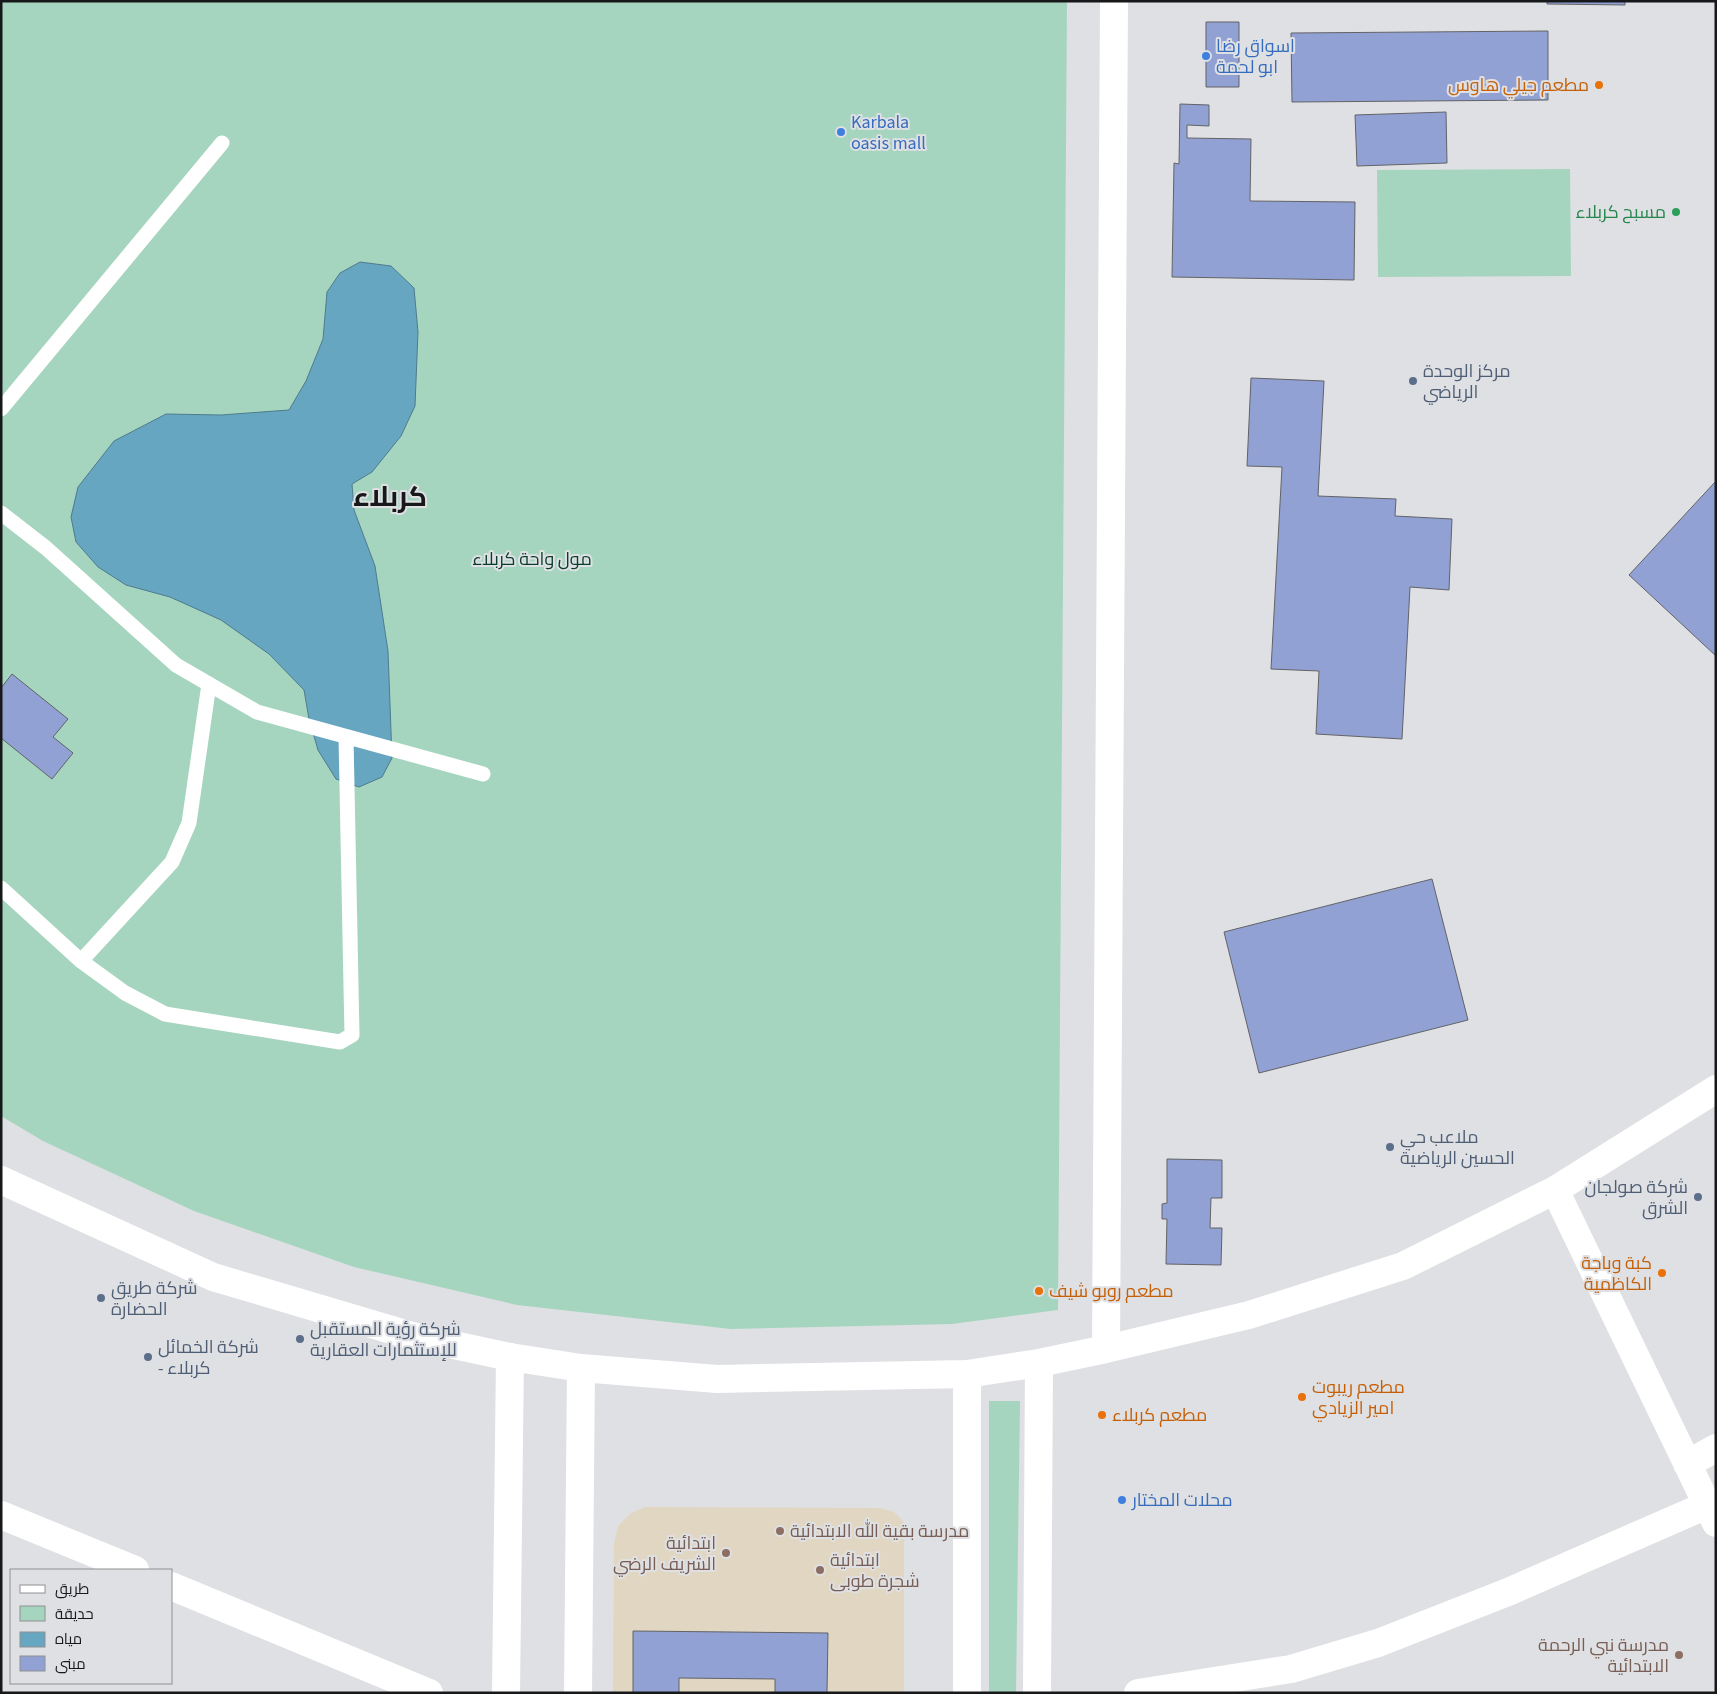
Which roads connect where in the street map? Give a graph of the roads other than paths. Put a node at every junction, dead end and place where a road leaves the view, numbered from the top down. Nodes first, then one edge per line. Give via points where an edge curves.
1 (1114, 1) edge
2 (222, 143) dead end
3 (1, 408) edge
4 (1, 513) edge
5 (209, 684) junction
6 (346, 737) junction
7 (483, 774) dead end
8 (1, 888) edge
9 (81, 961) junction
10 (1716, 1089) edge
11 (4, 1187) edge
12 (1555, 1190) junction
13 (1106, 1349) junction
14 (510, 1357) junction
15 (1040, 1363) junction
16 (581, 1368) junction
17 (967, 1374) junction
18 (1716, 1448) edge
19 (1687, 1464) junction
20 (1711, 1514) edge
21 (1, 1515) edge
22 (132, 1569) edge
23 (172, 1586) edge
24 (429, 1693) edge
25 (506, 1693) edge
26 (578, 1693) edge
27 (966, 1693) edge
28 (1037, 1693) edge
29 (1138, 1693) edge

1 - 13 street
2 - 3 lane
4 - 5 lane via 46,548 176,665
5 - 6 lane via 257,712
5 - 9 lane via 189,823 172,862
6 - 7 lane
6 - 9 lane via 352,1035 340,1042 165,1014 125,993
8 - 9 lane
10 - 12 street
11 - 14 street via 212,1277 412,1336
12 - 13 street via 1403,1266 1248,1315
12 - 19 street
13 - 15 street
14 - 16 street
14 - 25 street
15 - 17 street
15 - 28 street
16 - 17 street via 717,1380
16 - 26 street
17 - 27 street
18 - 19 street
19 - 20 street
20 - 29 street via 1378,1643 1291,1669
21 - 22 street
23 - 24 street

